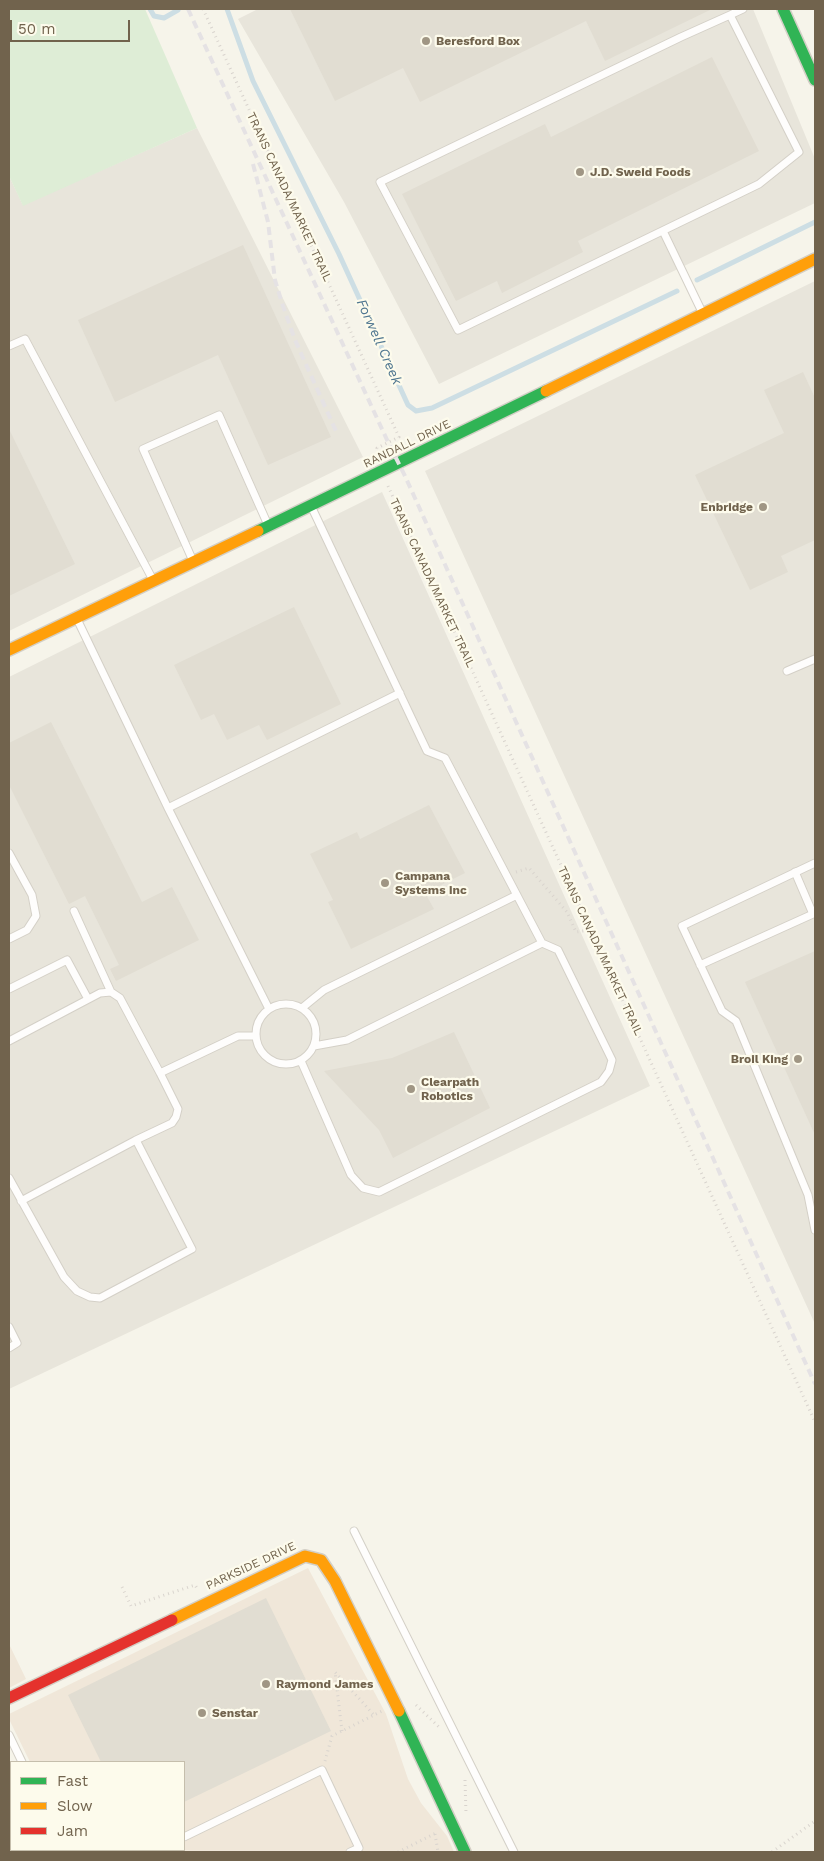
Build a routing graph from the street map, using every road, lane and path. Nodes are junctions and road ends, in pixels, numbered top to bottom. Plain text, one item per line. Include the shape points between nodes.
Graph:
1 (203, 9) edge
2 (743, 9) edge
3 (783, 9) edge
4 (730, 15) junction
5 (815, 80) edge
6 (662, 231) junction
7 (815, 259) edge
8 (703, 314) junction
9 (9, 346) edge
10 (379, 456) dead end
11 (385, 480) dead end
12 (311, 505) junction
13 (268, 525) junction
14 (193, 561) junction
15 (154, 580) junction
16 (77, 617) junction
17 (9, 650) edge
18 (815, 659) edge
19 (787, 671) dead end
20 (400, 693) junction
21 (168, 808) junction
22 (9, 853) edge
23 (815, 863) edge
24 (794, 872) junction
25 (506, 875) junction
26 (517, 895) junction
27 (74, 911) dead end
28 (590, 930) junction
29 (9, 939) edge
30 (542, 943) junction
31 (700, 965) junction
32 (9, 989) edge
33 (111, 992) junction
34 (88, 999) junction
35 (270, 1008) junction
36 (302, 1008) junction
37 (255, 1036) junction
38 (9, 1041) edge
39 (314, 1046) junction
40 (301, 1061) junction
41 (160, 1073) junction
42 (136, 1140) junction
43 (9, 1178) edge
44 (22, 1200) junction
45 (815, 1230) edge
46 (9, 1327) edge
47 (9, 1348) edge
48 (815, 1422) edge
49 (354, 1531) dead end
50 (122, 1587) dead end
51 (199, 1592) dead end
52 (9, 1697) edge
53 (410, 1699) dead end
54 (384, 1710) dead end
55 (374, 1715) junction
56 (342, 1731) junction
57 (443, 1732) dead end
58 (9, 1735) edge
59 (464, 1751) junction
60 (22, 1761) edge
61 (322, 1770) junction
62 (463, 1820) dead end
63 (815, 1821) edge
64 (444, 1830) dead end
65 (435, 1834) junction
66 (185, 1836) edge
67 (350, 1852) edge
68 (399, 1852) edge
69 (438, 1852) edge
70 (465, 1852) edge
71 (514, 1852) edge
72 (772, 1852) edge

1 - 10 path, TRANS CANADA/MARKET TRAIL via 399,437 377,448
2 - 4 lane
3 - 5 street
4 - 6 lane via 799,152 759,184
4 - 6 lane via 380,182 458,330
6 - 8 lane
7 - 8 street, RANDALL DRIVE
8 - 12 street, RANDALL DRIVE
9 - 15 lane via 25,338
11 - 28 path, TRANS CANADA/MARKET TRAIL
12 - 13 street, RANDALL DRIVE
12 - 20 lane
13 - 14 street, RANDALL DRIVE
13 - 14 lane via 219,415 143,449
14 - 15 street, RANDALL DRIVE
15 - 16 street, RANDALL DRIVE
16 - 17 street, RANDALL DRIVE
16 - 21 lane
18 - 19 lane
20 - 21 lane
20 - 25 lane via 427,751 445,758
21 - 35 lane
22 - 29 lane via 32,895 36,916 27,930
23 - 24 lane
24 - 31 lane via 682,926
24 - 31 lane via 813,914
25 - 26 lane
25 - 28 path via 529,868 567,912 576,932
26 - 30 lane
26 - 36 lane via 324,990
27 - 33 lane
28 - 48 path, TRANS CANADA/MARKET TRAIL
30 - 39 lane via 347,1040
30 - 40 lane via 558,950 612,1060 609,1071 601,1082 379,1192 363,1188 351,1175
31 - 45 lane via 722,1011 736,1021 808,1195
32 - 34 lane via 66,960
33 - 34 lane
33 - 41 lane via 120,998
34 - 38 lane
35 - 36 lane via 285,1004
35 - 37 lane via 256,1025
36 - 39 lane via 314,1024
37 - 40 lane via 258,1047 270,1060 279,1064
37 - 41 lane via 238,1036
39 - 40 lane
41 - 42 lane via 178,1110 176,1117 172,1123
42 - 44 lane
42 - 44 lane via 192,1249 108,1294 100,1298 90,1297 77,1291 64,1277
43 - 44 lane
46 - 47 lane via 17,1343
49 - 59 lane
50 - 51 path via 132,1606 195,1584
52 - 70 street, PARKSIDE DRIVE via 305,1556 321,1560 376,1663
53 - 57 path
54 - 55 path
55 - 56 path
55 - 56 path via 335,1672
56 - 61 path via 332,1736
58 - 60 lane
59 - 62 path via 467,1818
59 - 71 lane
61 - 66 lane
61 - 67 lane via 359,1848
63 - 72 path
64 - 65 path
65 - 68 path
65 - 69 path

